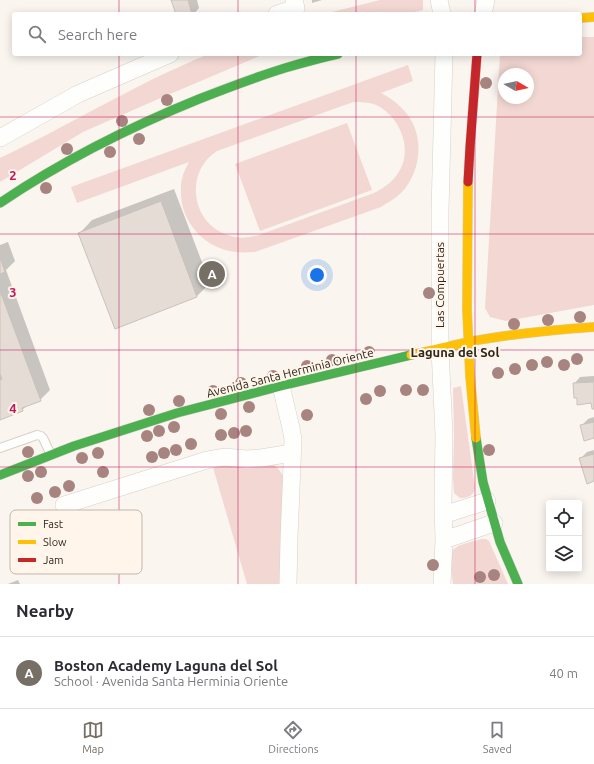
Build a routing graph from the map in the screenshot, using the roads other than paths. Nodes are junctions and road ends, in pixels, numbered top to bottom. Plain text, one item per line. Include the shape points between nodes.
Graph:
1 (294, 0) edge
2 (440, 0) edge
3 (486, 0) edge
4 (283, 12) edge
5 (442, 12) edge
6 (483, 12) edge
7 (594, 17) edge
8 (582, 18) edge
9 (165, 56) edge
10 (330, 56) edge
11 (444, 56) edge
12 (478, 56) edge
13 (0, 138) edge
14 (0, 203) edge
15 (594, 327) edge
16 (469, 342) junction
17 (440, 349) junction
18 (281, 386) junction
19 (0, 448) edge
20 (292, 453) junction
21 (51, 455) junction
22 (0, 475) edge
23 (487, 501) junction
24 (64, 505) dead end
25 (443, 515) junction
26 (494, 523) junction
27 (444, 540) junction
28 (288, 584) edge
29 (442, 584) edge
30 (518, 584) edge

1 - 4 street via 296,8
2 - 5 street
3 - 6 street
7 - 8 street
9 - 13 street via 78,94
10 - 14 street via 290,66 204,97 129,129 49,172
11 - 17 street, Las Compuertas
12 - 16 street via 468,190
15 - 16 street, Avenida Santa Herminia Oriente
16 - 17 street, Avenida Santa Herminia Oriente
16 - 23 street via 476,443
17 - 18 street, Avenida Santa Herminia Oriente
17 - 25 street, Las Compuertas via 444,435
18 - 20 street via 292,435
18 - 21 street, Avenida Santa Herminia Oriente via 177,413
19 - 21 lane via 37,435 43,438
20 - 24 street via 262,458 224,457 207,460
20 - 28 street
21 - 22 street, Avenida Santa Herminia Oriente
23 - 25 street
23 - 26 street
25 - 27 street, Las Compuertas
26 - 27 street
26 - 30 street
27 - 29 street, Las Compuertas

